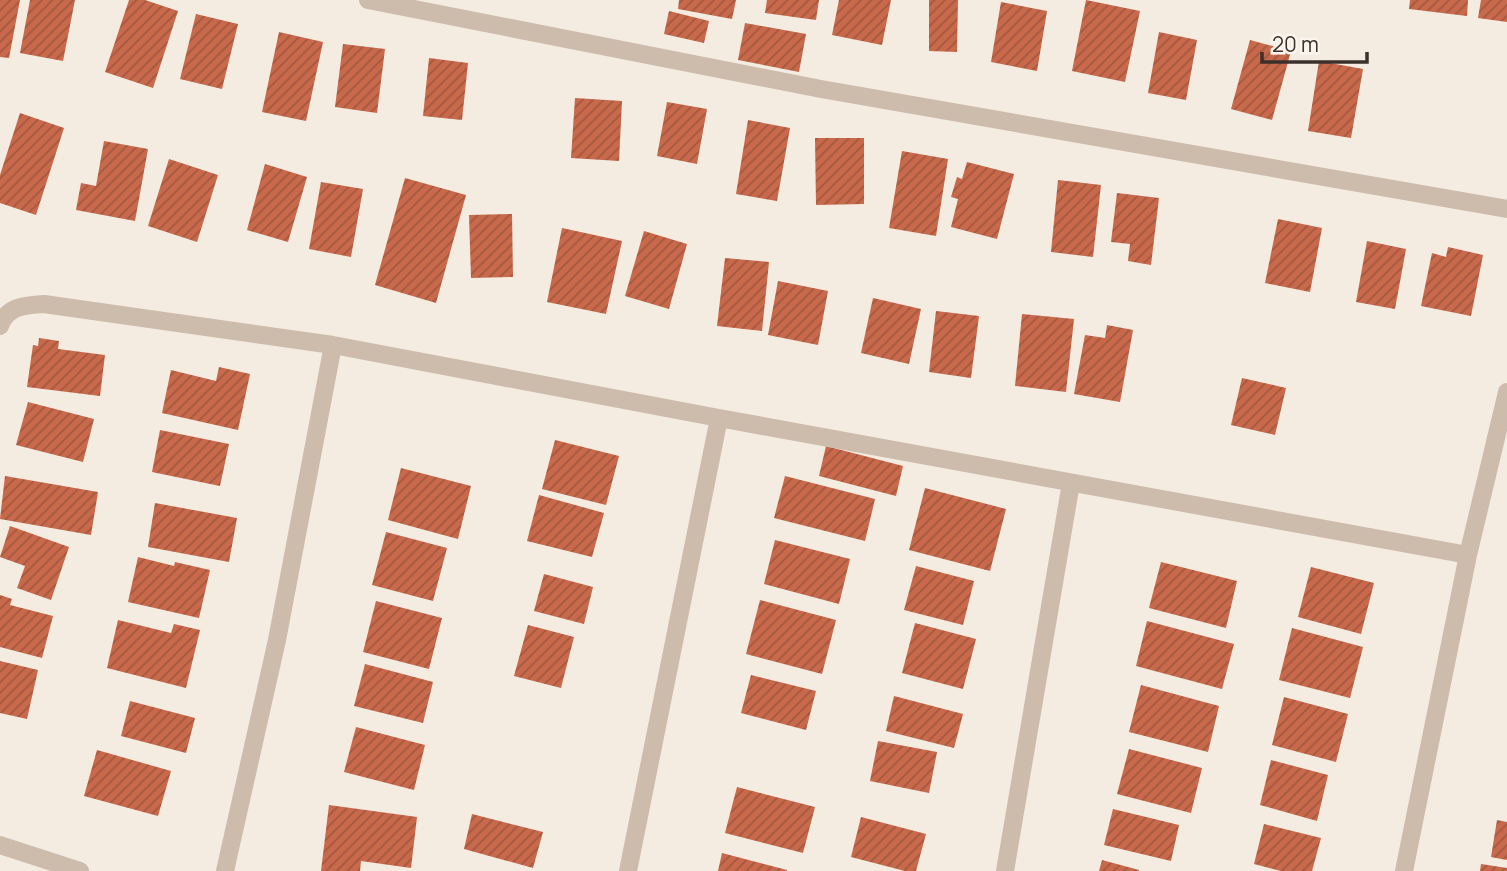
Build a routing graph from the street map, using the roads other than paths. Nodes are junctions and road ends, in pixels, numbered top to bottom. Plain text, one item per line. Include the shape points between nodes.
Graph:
1 (368, 0) edge
2 (1507, 209) edge
3 (0, 326) edge
4 (333, 345) junction
5 (1507, 392) edge
6 (719, 418) junction
7 (1071, 484) junction
8 (1468, 555) junction
9 (0, 845) edge
10 (80, 871) edge
11 (225, 871) edge
12 (628, 871) edge
13 (1005, 871) edge
14 (1404, 871) edge

1 - 2 street via 821,89
3 - 4 street via 19,306 44,304
4 - 6 street
4 - 11 street via 277,640
5 - 8 street
6 - 7 street
6 - 12 street
7 - 8 street
7 - 13 street
8 - 14 street
9 - 10 street

